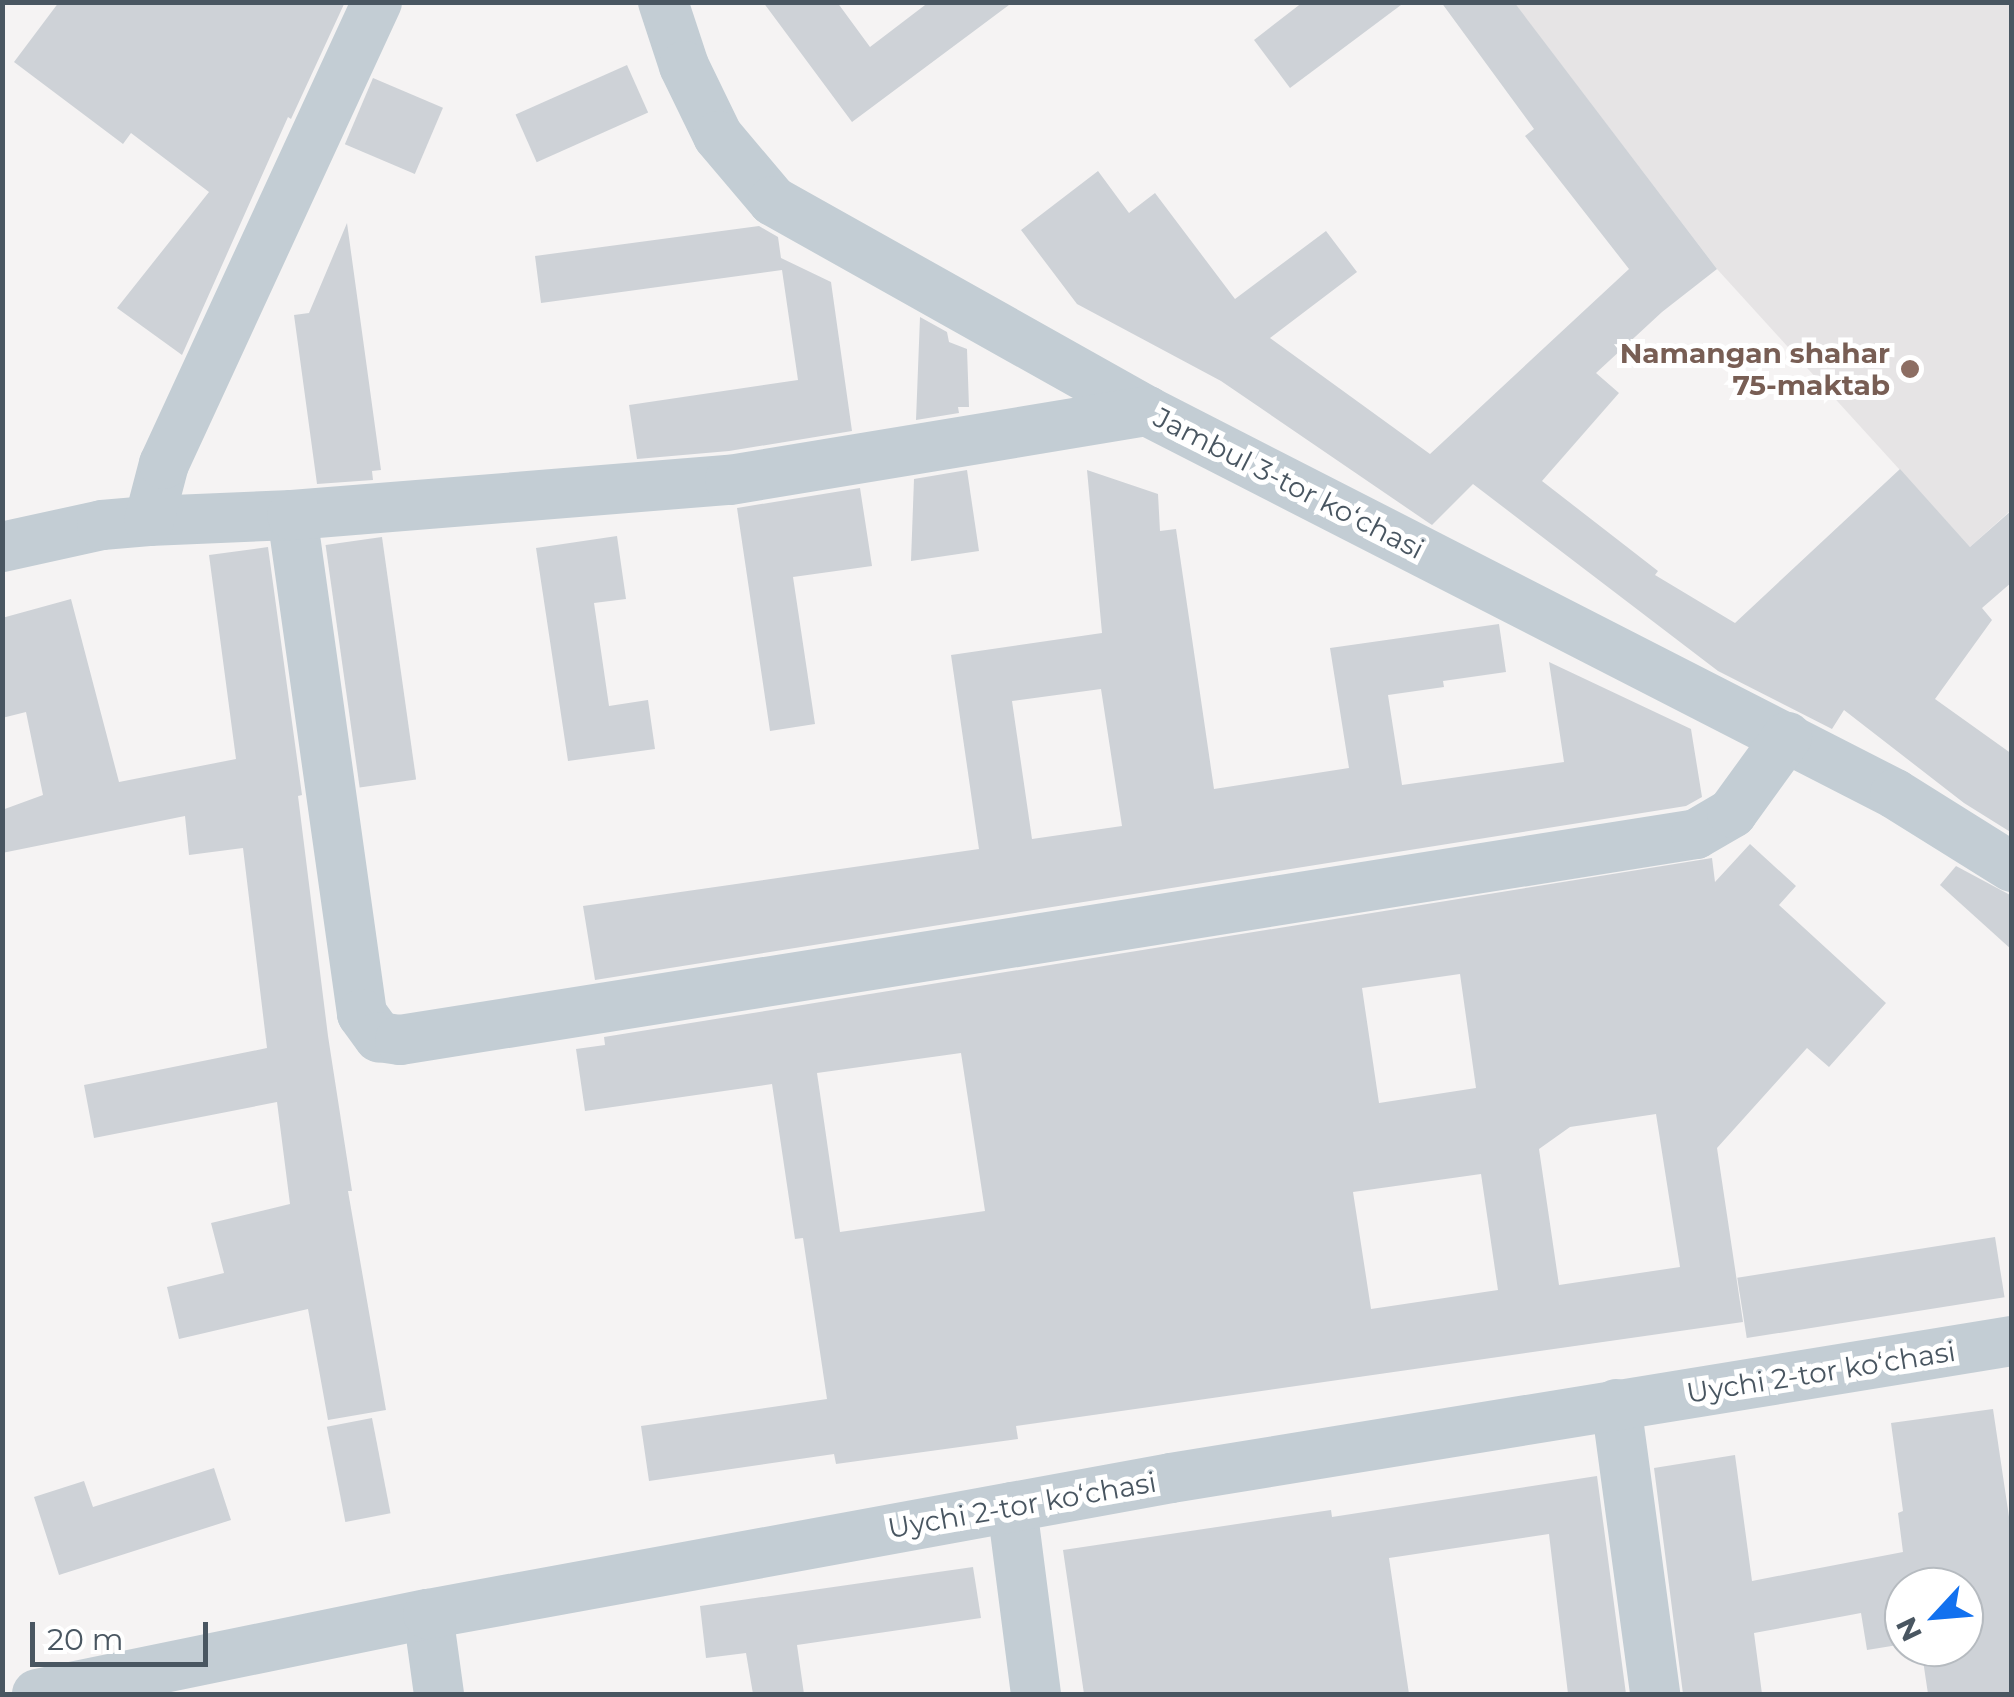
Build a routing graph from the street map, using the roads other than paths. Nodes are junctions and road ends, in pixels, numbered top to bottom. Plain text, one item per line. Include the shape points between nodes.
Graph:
1 (377, 2) edge
2 (663, 2) edge
3 (1147, 411) junction
4 (292, 516) junction
5 (149, 520) junction
6 (2, 547) edge
7 (1787, 737) junction
8 (2012, 867) edge
9 (2012, 1341) edge
10 (1616, 1404) junction
11 (1012, 1507) junction
12 (428, 1614) junction
13 (37, 1694) edge
14 (439, 1694) edge
15 (1036, 1694) edge
16 (1655, 1694) edge

1 - 5 street via 164,464
2 - 3 street, Jambul 3-tor koʻchasi via 718,136 772,201
3 - 4 street via 730,480
3 - 7 street, Jambul 3-tor koʻchasi
4 - 5 street
4 - 7 street via 362,1014 379,1036 420,1036 1696,834 1732,813
5 - 6 street
7 - 8 street, Jambul 3-tor koʻchasi
9 - 10 street, Uychi 2-tor koʻchasi
10 - 11 street, Uychi 2-tor koʻchasi
10 - 16 street
11 - 12 street, Uychi 2-tor koʻchasi
11 - 15 street
12 - 13 street, Uychi 2-tor koʻchasi
12 - 14 street

